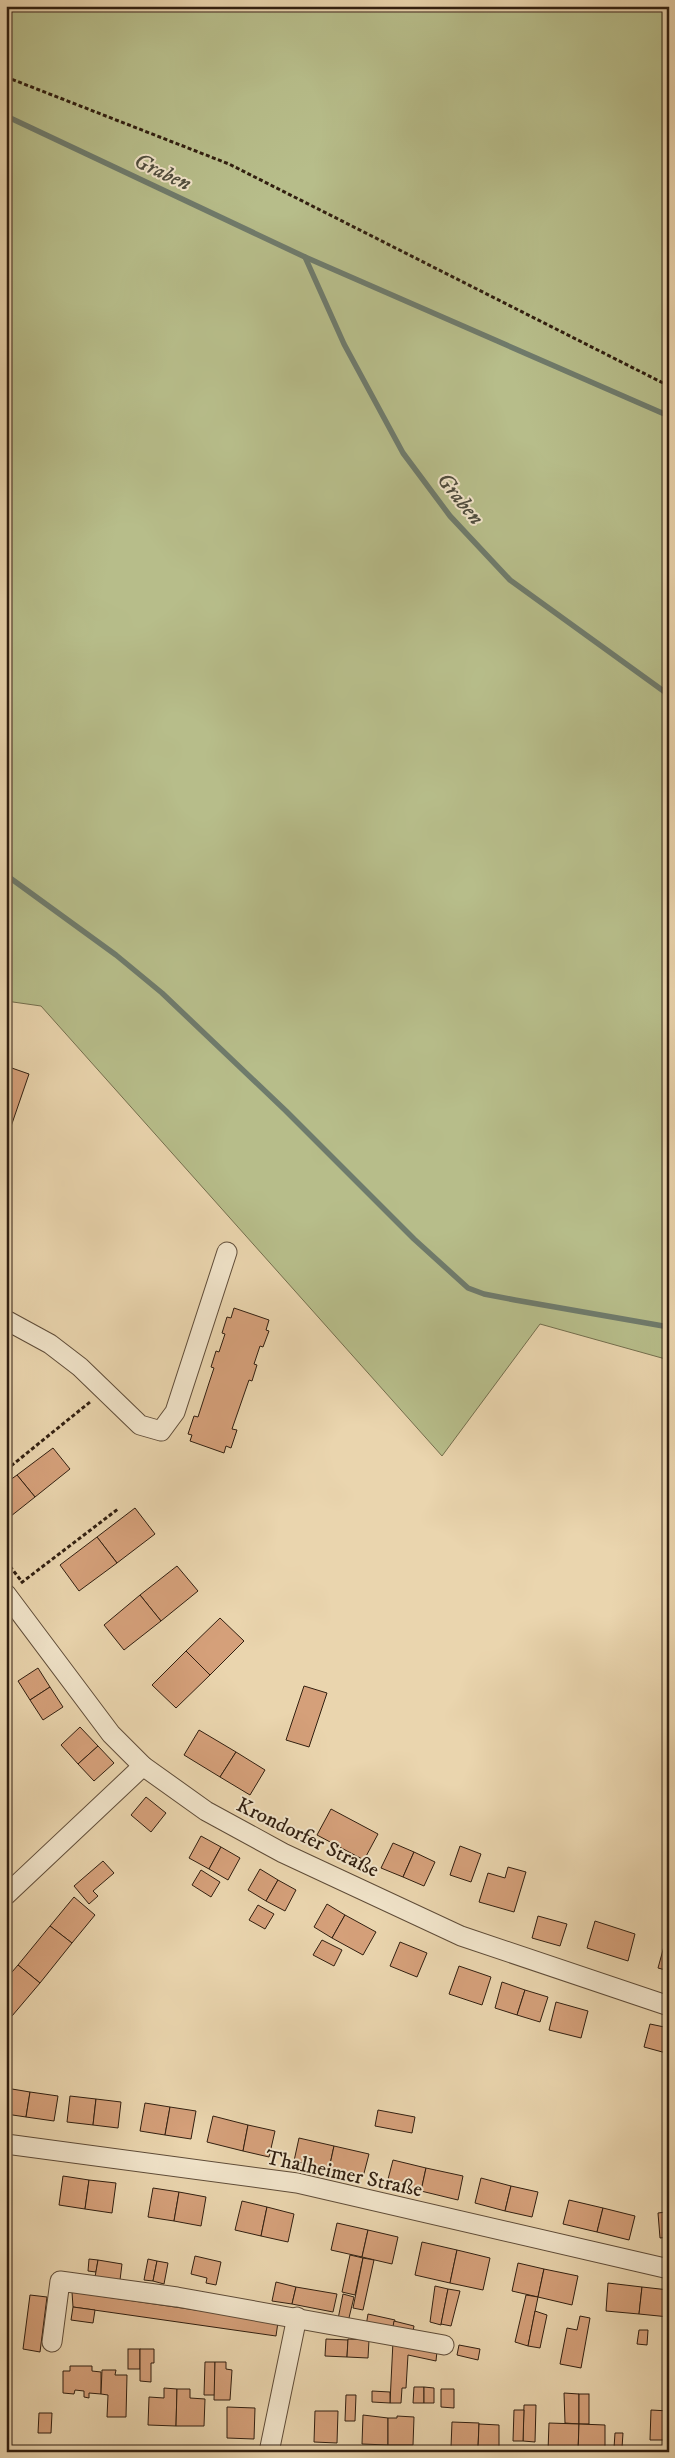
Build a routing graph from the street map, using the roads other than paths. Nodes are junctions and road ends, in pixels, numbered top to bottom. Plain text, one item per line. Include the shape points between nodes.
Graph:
1 (227, 1252) dead end
2 (6, 1320) edge
3 (6, 1594) edge
4 (143, 1766) junction
5 (6, 1895) edge
6 (669, 2006) edge
7 (6, 2144) edge
8 (669, 2269) edge
9 (297, 2317) junction
10 (52, 2342) dead end
11 (444, 2345) dead end
12 (269, 2452) edge

1 - 2 street via 175,1412 161,1431 140,1425 80,1367 50,1344
3 - 4 street, Krondorfer Straße via 97,1718
4 - 5 street
4 - 6 street, Krondorfer Straße via 206,1811 283,1853 461,1936
7 - 8 street, Thalheimer Straße via 298,2183
9 - 10 street via 60,2281
9 - 11 street
9 - 12 street

